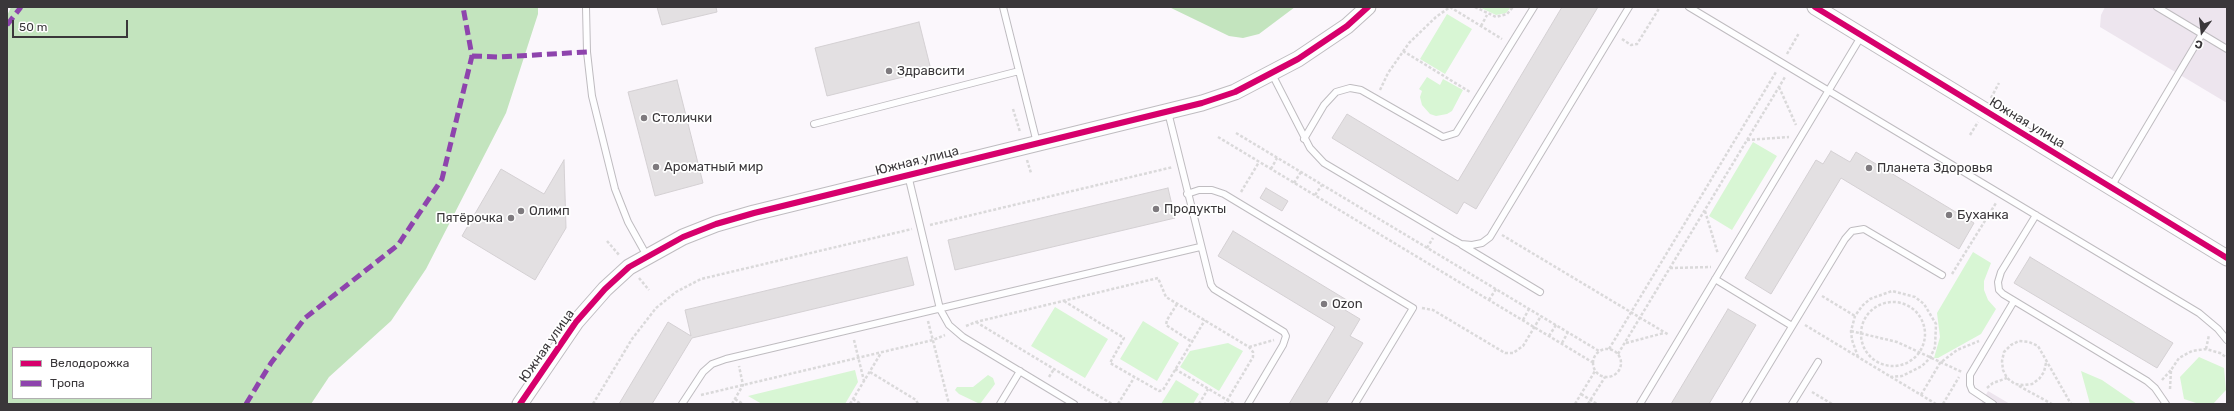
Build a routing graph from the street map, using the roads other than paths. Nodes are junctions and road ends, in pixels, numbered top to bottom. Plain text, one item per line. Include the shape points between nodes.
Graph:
1 (586, 7) edge
2 (1003, 7) edge
3 (1368, 7) edge
4 (1534, 7) edge
5 (1629, 7) edge
6 (1689, 7) edge
7 (1815, 7) edge
8 (2157, 7) edge
9 (2202, 34) junction
10 (1862, 35) junction
11 (2227, 49) edge
12 (1019, 71) junction
13 (1272, 74) junction
14 (1828, 91) junction
15 (1168, 111) junction
16 (814, 124) dead end
17 (1304, 139) junction
18 (1037, 143) junction
19 (908, 175) junction
20 (2111, 187) junction
21 (1187, 194) junction
22 (2036, 215) junction
23 (1452, 239) junction
24 (1200, 247) junction
25 (647, 256) junction
26 (2227, 258) edge
27 (1942, 275) road end
28 (1715, 279) junction
29 (1540, 292) dead end
30 (2014, 301) junction
31 (940, 308) junction
32 (1794, 323) junction
33 (2227, 340) edge
34 (1818, 362) dead end
35 (1020, 371) junction
36 (684, 401) edge
37 (520, 404) edge
38 (1000, 404) edge
39 (1074, 404) edge
40 (1248, 404) edge
41 (1355, 404) edge
42 (1640, 404) edge
43 (1745, 404) edge
44 (1792, 404) edge
45 (1993, 404) edge
46 (2166, 404) edge

1 - 25 lane via 587,52 592,96 615,189 628,222
2 - 12 lane
3 - 13 street, Южная улица via 1341,30 1298,60
4 - 17 lane via 1460,129 1450,136 1443,137 1361,90 1350,88 1336,92 1324,105
5 - 23 lane via 1490,237 1482,243 1472,245 1461,244
6 - 14 lane
7 - 10 street, Южная улица
8 - 9 lane
9 - 11 lane
9 - 20 lane
10 - 14 lane
10 - 20 street, Южная улица
12 - 16 lane
12 - 18 lane
13 - 15 street, Южная улица via 1235,92
13 - 17 lane
14 - 22 lane
14 - 28 lane
15 - 18 street, Южная улица
15 - 21 lane
17 - 23 lane via 1324,163
18 - 19 street, Южная улица
19 - 25 street, Южная улица via 716,224 683,237
19 - 31 lane
20 - 26 street, Южная улица
21 - 24 lane
21 - 41 lane via 1199,190 1212,190 1236,201 1413,308
22 - 30 lane via 2001,272 1998,282 1999,290
22 - 33 lane via 2199,313
23 - 29 lane
24 - 31 lane
24 - 40 lane via 1208,280 1214,289 1280,329 1286,336
25 - 37 street, Южная улица via 629,267 576,322
27 - 32 lane via 1864,229 1852,231
28 - 32 lane
28 - 42 lane
30 - 45 lane via 1970,375 1970,385 1980,396
30 - 46 lane via 2147,381
31 - 35 lane via 949,324 962,337
31 - 36 lane via 712,364 703,372
32 - 43 lane
34 - 44 lane
35 - 38 lane
35 - 39 lane

